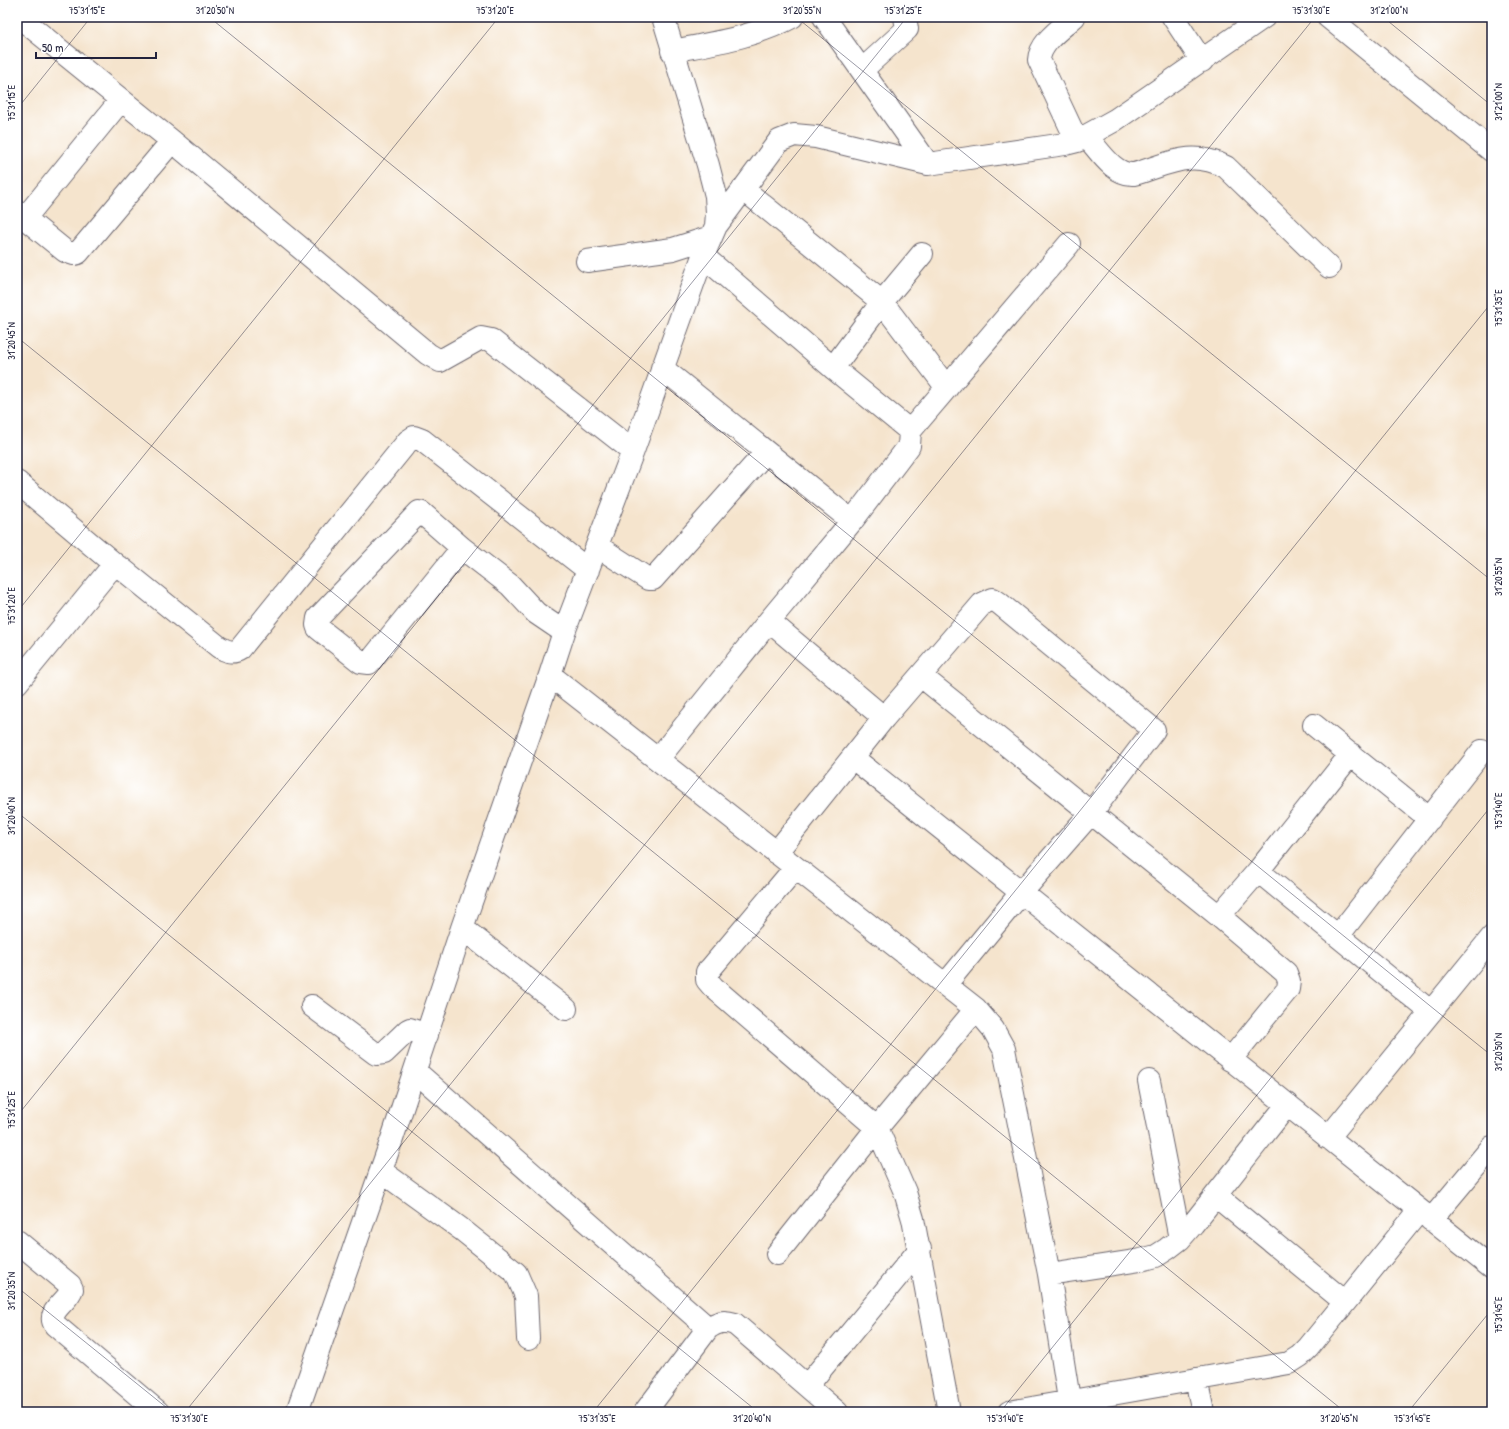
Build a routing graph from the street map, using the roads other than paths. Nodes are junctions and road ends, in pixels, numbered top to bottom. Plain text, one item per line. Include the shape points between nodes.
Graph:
1 (18, 17) edge
2 (663, 17) edge
3 (792, 17) edge
4 (824, 17) edge
5 (904, 17) edge
6 (1074, 17) edge
7 (1173, 17) edge
8 (1264, 17) edge
9 (1328, 17) edge
10 (672, 51) junction
11 (1202, 61) junction
12 (862, 70) junction
13 (121, 100) junction
14 (1081, 139) junction
15 (172, 141) junction
16 (1492, 151) edge
17 (928, 164) junction
18 (743, 189) junction
19 (21, 215) edge
20 (710, 240) junction
21 (1069, 244) dead end
22 (922, 254) dead end
23 (587, 261) dead end
24 (1329, 266) dead end
25 (882, 302) junction
26 (662, 368) junction
27 (833, 368) junction
28 (947, 388) junction
29 (910, 430) junction
30 (633, 451) junction
31 (766, 452) junction
32 (17, 482) edge
33 (852, 521) junction
34 (597, 546) junction
35 (462, 548) junction
36 (118, 567) junction
37 (588, 570) junction
38 (769, 621) junction
39 (564, 632) junction
40 (550, 675) junction
41 (921, 676) junction
42 (17, 683) edge
43 (884, 718) junction
44 (1314, 725) dead end
45 (1482, 751) dead end
46 (1351, 754) junction
47 (853, 758) junction
48 (658, 759) junction
49 (1091, 813) junction
50 (1430, 819) junction
51 (776, 853) junction
52 (795, 868) junction
53 (1258, 871) junction
54 (1021, 893) junction
55 (1219, 916) junction
56 (462, 928) junction
57 (1338, 936) junction
58 (1492, 937) edge
59 (945, 985) junction
60 (312, 1006) dead end
61 (566, 1009) dead end
62 (976, 1009) junction
63 (1431, 1012) junction
64 (427, 1035) junction
65 (1230, 1060) junction
66 (416, 1071) junction
67 (1149, 1081) dead end
68 (1287, 1105) junction
69 (877, 1128) junction
70 (1328, 1138) junction
71 (1492, 1147) edge
72 (381, 1171) junction
73 (1216, 1196) junction
74 (1425, 1216) junction
75 (1180, 1239) junction
76 (17, 1242) edge
77 (920, 1249) junction
78 (777, 1254) dead end
79 (1492, 1268) edge
80 (1049, 1274) junction
81 (1345, 1302) junction
82 (708, 1328) junction
83 (528, 1339) dead end
84 (1196, 1379) junction
85 (807, 1386) junction
86 (1070, 1406) edge
87 (158, 1412) edge
88 (297, 1412) edge
89 (645, 1412) edge
90 (837, 1412) edge
91 (949, 1412) edge
92 (1009, 1412) edge
93 (1203, 1412) edge

1 - 13 street
2 - 10 street
3 - 10 street via 732,40
4 - 12 street
5 - 12 street via 907,29
6 - 14 street via 1041,50 1039,60
7 - 11 street
8 - 11 street
9 - 16 street
10 - 20 street via 713,181 717,213
11 - 14 street via 1115,120
12 - 17 street
13 - 15 street
13 - 19 street
14 - 17 street via 1051,147
14 - 24 street via 1127,175 1188,158 1212,160 1226,167
15 - 19 street via 78,253 65,250
15 - 30 street via 428,354 440,361 481,338 491,340
17 - 18 street via 816,137 794,135 779,141
18 - 20 street
18 - 25 street
20 - 23 street via 673,249
20 - 26 street
20 - 27 street
21 - 28 street
22 - 25 street
25 - 27 street
25 - 28 street
26 - 30 street
26 - 31 street
27 - 29 street
28 - 29 street
29 - 33 street via 909,446
30 - 34 street
31 - 33 street
31 - 34 street via 655,578 648,579
32 - 36 street
33 - 38 street
34 - 37 street
35 - 35 street via 369,663 361,662 318,628 318,618 417,513 422,513
35 - 39 street via 510,584 536,613
36 - 37 street via 219,647 231,653 235,652 408,441 414,437 422,440
36 - 42 street via 107,572
37 - 39 street
38 - 43 street
38 - 48 street
39 - 40 street
40 - 48 street
40 - 56 street
41 - 43 street
41 - 49 street
41 - 49 street via 985,601 993,600 1005,608 1154,730
43 - 47 street
44 - 46 street
45 - 50 street
46 - 50 street
46 - 53 street
47 - 51 street
47 - 54 street
48 - 51 street
49 - 54 street
49 - 55 street
50 - 57 street
51 - 52 street
52 - 59 street
52 - 69 street via 711,968 707,980
53 - 55 street
53 - 57 street
54 - 59 street
54 - 65 street
55 - 65 street via 1286,973 1290,981 1288,989
56 - 61 street
56 - 64 street
57 - 63 street
58 - 63 street
59 - 62 street
60 - 64 street via 376,1054 384,1053 408,1030
62 - 69 street
62 - 80 street via 993,1029 1004,1049
63 - 70 street
64 - 66 street
65 - 68 street
66 - 72 street
66 - 82 street
67 - 75 street
68 - 70 street
68 - 73 street
69 - 77 street via 906,1192
69 - 78 street
70 - 74 street
71 - 74 street
72 - 83 street via 516,1273 526,1296
72 - 88 street
73 - 75 street
73 - 81 street
74 - 79 street
74 - 81 street
75 - 80 street via 1156,1256
76 - 87 street via 72,1289 53,1315 52,1321 55,1325
77 - 85 street
77 - 91 street
80 - 86 street
81 - 84 street via 1308,1348 1289,1363
82 - 85 street via 718,1322 735,1324
82 - 89 street
84 - 86 street
84 - 93 street
85 - 90 street
86 - 92 street

